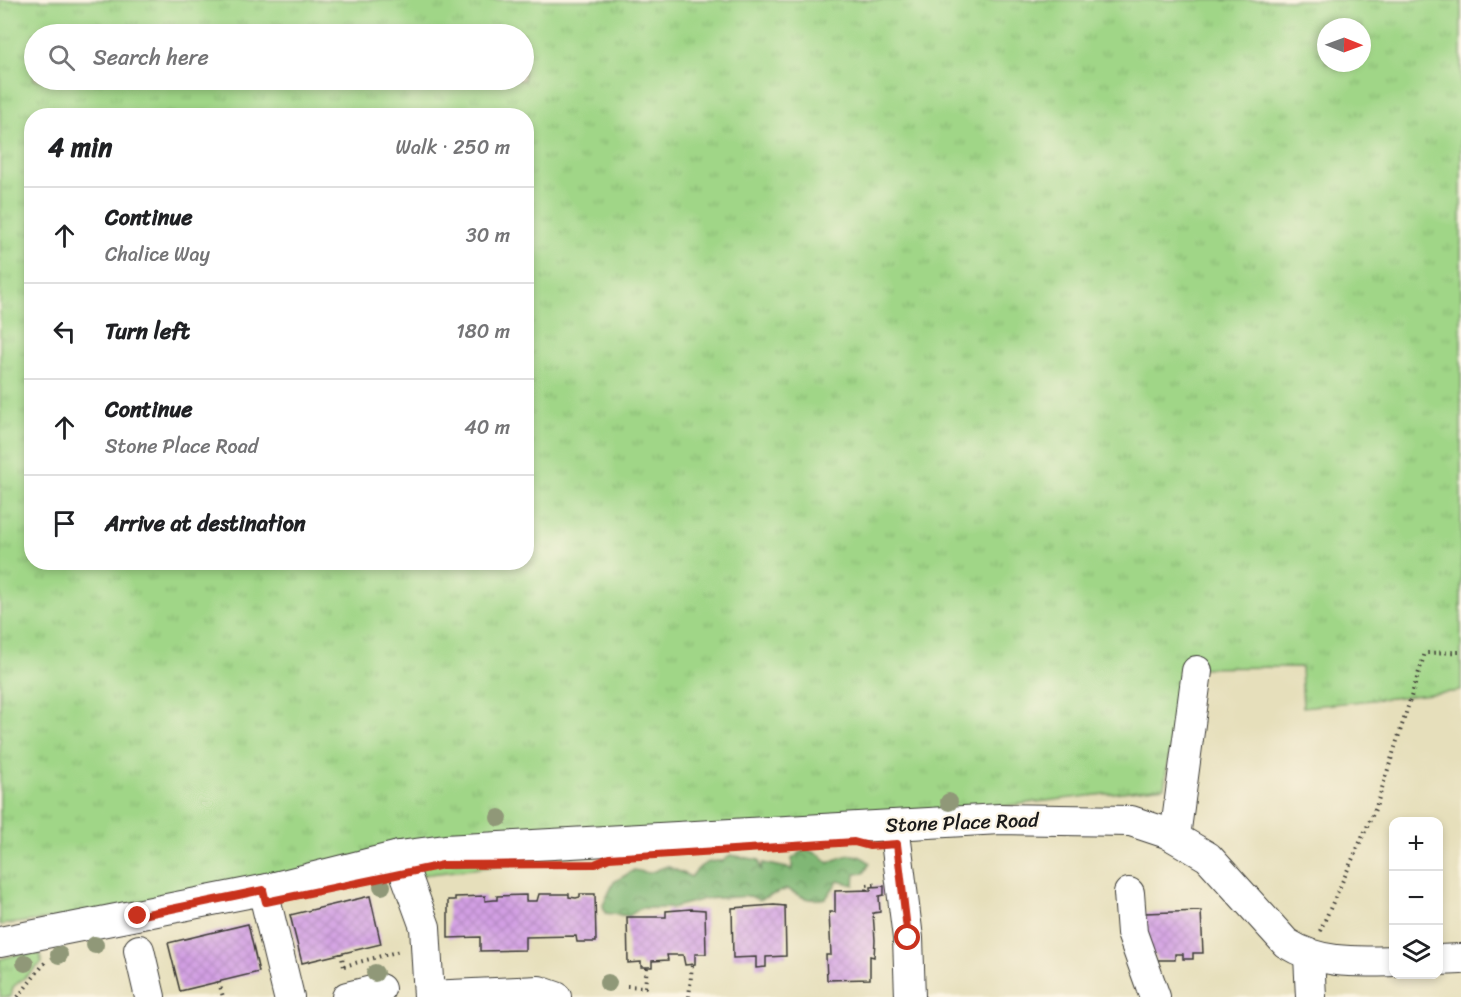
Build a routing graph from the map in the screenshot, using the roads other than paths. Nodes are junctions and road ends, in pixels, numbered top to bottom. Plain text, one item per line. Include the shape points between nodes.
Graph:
1 (1197, 671) dead end
2 (894, 825) junction
3 (1175, 837) junction
4 (399, 856) junction
5 (263, 890) junction
6 (1129, 893) dead end
7 (0, 942) edge
8 (140, 950) dead end
9 (1309, 956) junction
10 (1461, 959) edge
11 (1443, 960) edge
12 (1389, 961) edge
13 (380, 989) dead end
14 (429, 996) edge
15 (150, 997) edge
16 (289, 997) edge
17 (347, 997) edge
18 (556, 997) edge
19 (910, 997) edge
20 (1155, 997) edge
21 (1311, 997) edge

1 - 3 street
2 - 3 street, Stone Place Road via 1015,818 1124,820
2 - 4 street, Stone Place Road via 445,850
2 - 19 street via 908,938
3 - 9 street, Stone Place Road via 1213,862 1286,943
4 - 5 street, Stone Place Road
4 - 14 street via 425,927
5 - 7 street, Stone Place Road
5 - 16 street
6 - 20 street via 1131,933
8 - 15 street
9 - 12 street
9 - 21 street
10 - 11 street
13 - 17 street
14 - 18 street via 539,991

